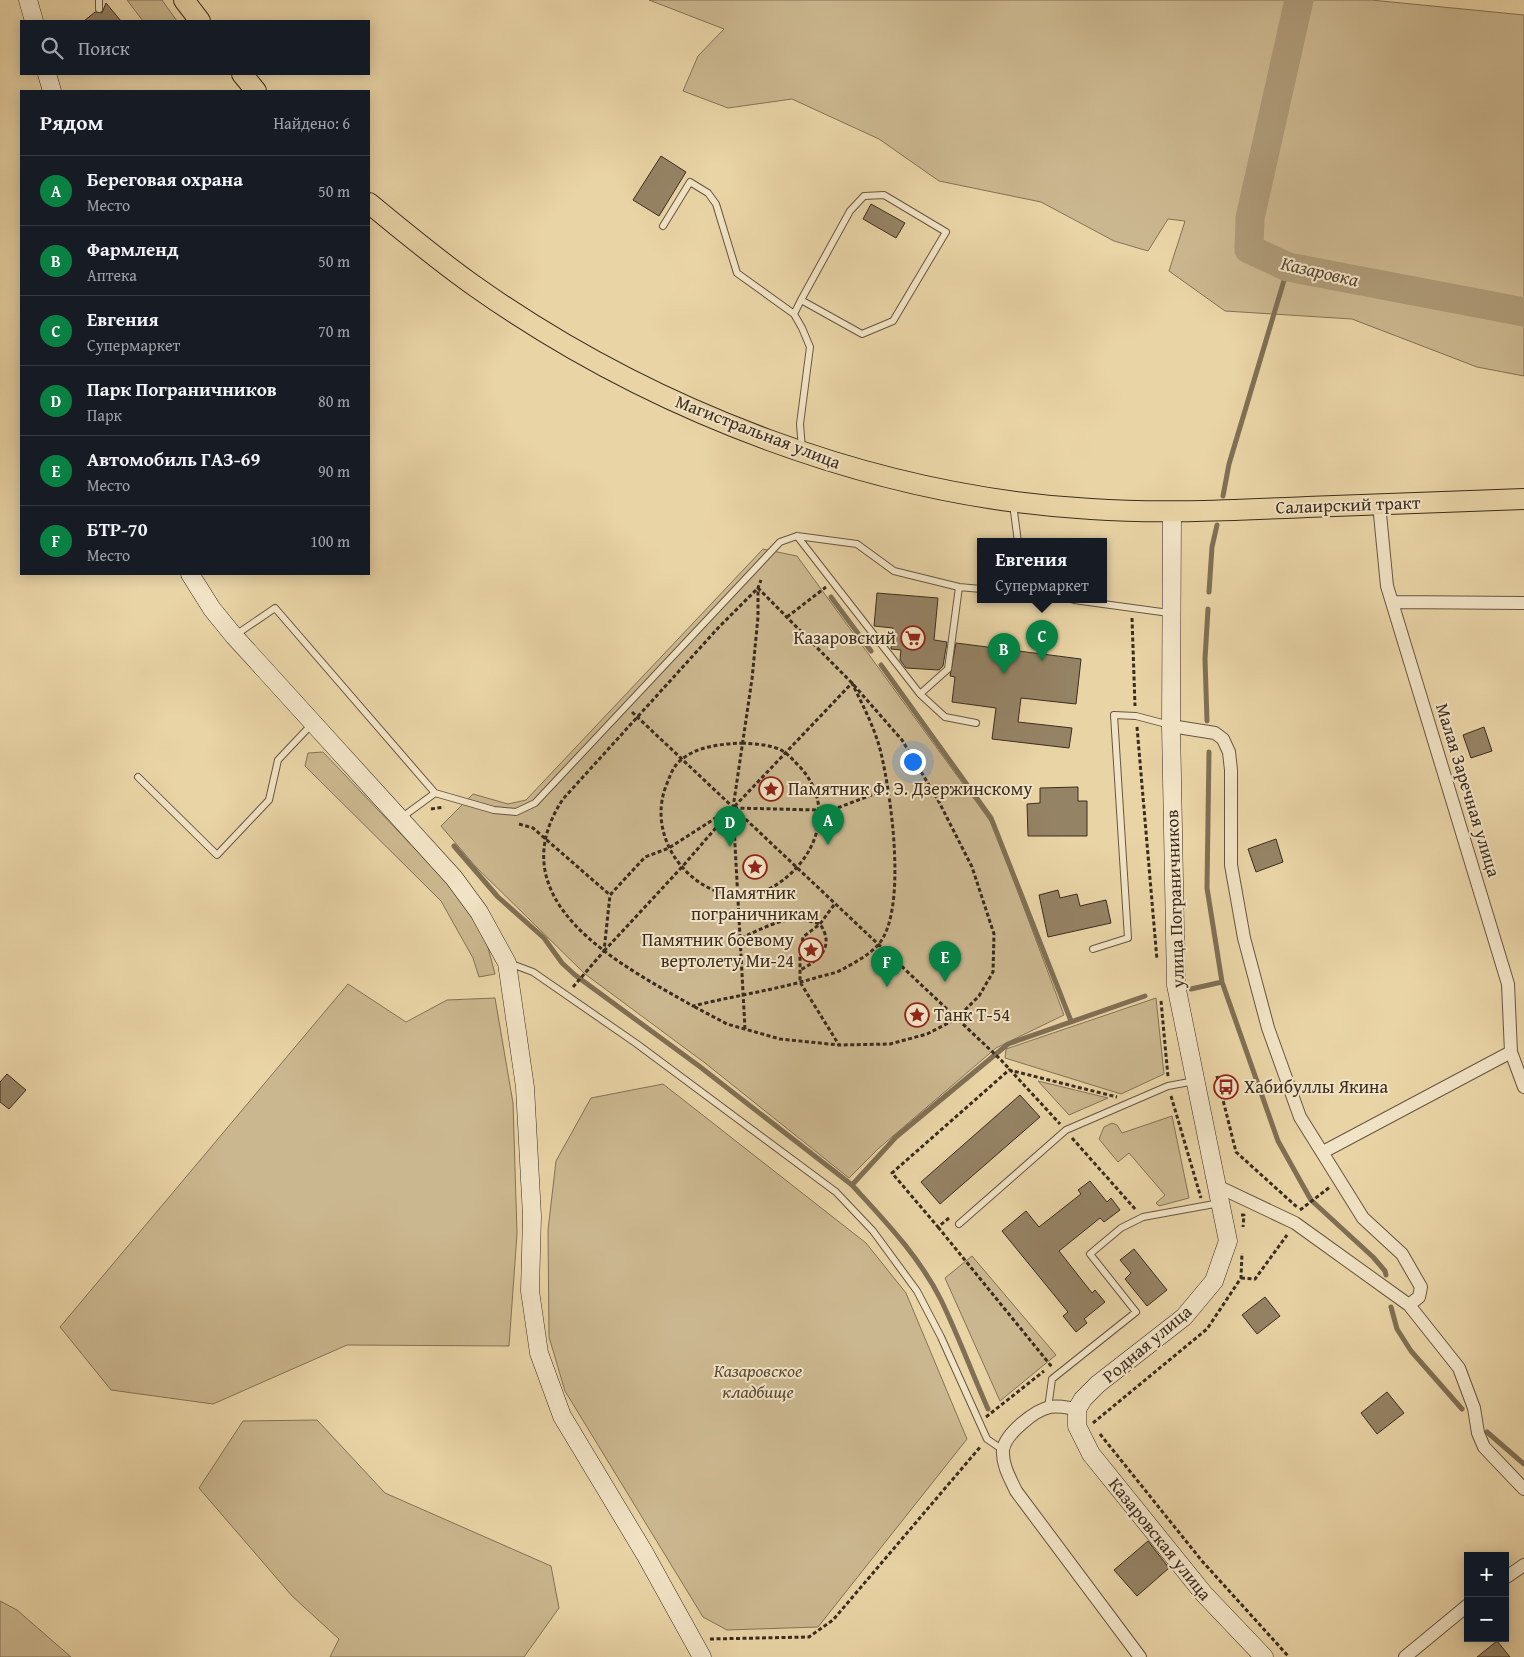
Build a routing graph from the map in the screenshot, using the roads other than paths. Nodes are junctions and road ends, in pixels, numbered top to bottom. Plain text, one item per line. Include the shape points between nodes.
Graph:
1 (28, 0) edge
2 (99, 0) edge
3 (184, 0) edge
4 (99, 9) dead end
5 (34, 20) edge
6 (199, 20) edge
7 (47, 75) edge
8 (243, 75) edge
9 (52, 90) edge
10 (255, 90) edge
11 (370, 204) edge
12 (663, 226) dead end
13 (801, 300) junction
14 (794, 314) junction
15 (802, 452) junction
16 (1524, 499) edge
17 (1012, 503) junction
18 (1379, 504) junction
19 (1172, 512) junction
20 (797, 536) junction
21 (1017, 538) edge
22 (191, 575) edge
23 (959, 587) junction
24 (977, 589) edge
25 (1393, 602) junction
26 (1098, 603) edge
27 (1524, 603) edge
28 (1173, 614) junction
29 (234, 636) junction
30 (920, 694) junction
31 (313, 723) junction
32 (976, 723) dead end
33 (1171, 726) junction
34 (138, 777) dead end
35 (435, 792) junction
36 (400, 819) junction
37 (1092, 949) dead end
38 (507, 962) junction
39 (1511, 1052) junction
40 (1196, 1081) junction
41 (1524, 1087) edge
42 (1323, 1152) junction
43 (1221, 1202) junction
44 (959, 1224) dead end
45 (1409, 1304) junction
46 (1048, 1408) junction
47 (1077, 1409) junction
48 (1003, 1450) junction
49 (1524, 1489) edge
50 (1524, 1565) edge
51 (1509, 1575) edge
52 (1464, 1608) edge
53 (702, 1657) edge
54 (1140, 1657) edge
55 (1264, 1657) edge
56 (1404, 1657) edge

1 - 5 street
2 - 4 lane
3 - 6 main road
7 - 9 street
8 - 10 main road
11 - 15 main road, Магистральная улица via 476,288 542,330 670,398 734,427
12 - 14 lane via 690,182 708,193 716,204 737,273
13 - 13 lane via 850,211 864,196 884,195 946,232 893,321 862,334
13 - 14 lane
14 - 15 lane via 810,347 800,424
15 - 17 main road, Магистральная улица via 934,490
16 - 18 main road, Салаирский тракт
17 - 19 main road, Магистральная улица
17 - 21 lane
18 - 19 main road, Салаирский тракт
18 - 25 street, Малая Заречная улица via 1387,586
19 - 28 street, улица Пограничников
20 - 23 lane via 857,544 894,571
20 - 30 lane
20 - 35 lane via 780,542 766,556 536,803 516,812 494,810
22 - 29 street
23 - 24 lane
23 - 30 lane via 948,669
25 - 27 street
25 - 39 street, Малая Заречная улица via 1508,984
26 - 28 lane
28 - 33 street, улица Пограничников
29 - 31 street
29 - 35 lane via 275,608
30 - 32 lane via 945,717
31 - 34 lane via 278,760 269,800 217,855
31 - 36 street
33 - 37 lane via 1136,716 1114,715 1128,938
33 - 40 street, улица Пограничников via 1176,985
33 - 42 street via 1215,733 1223,739 1229,752 1231,865 1244,938 1282,1073 1300,1117
35 - 36 lane
36 - 38 street via 454,878 479,912
38 - 48 lane via 533,972 637,1044 836,1192 873,1231 917,1291 987,1438
38 - 53 street via 524,1087 532,1216 530,1291 539,1353 562,1416
39 - 41 street, Малая Заречная улица
39 - 42 street
40 - 43 street, улица Пограничников
40 - 44 lane via 1168,1086 1066,1130
42 - 45 street via 1363,1218 1402,1254 1416,1276 1421,1287 1419,1297
43 - 45 street via 1295,1223
43 - 46 lane via 1143,1217 1121,1228 1090,1254 1136,1312 1052,1379
43 - 47 street, Родная улица via 1228,1241 1214,1281 1184,1317 1098,1384
45 - 49 street via 1459,1368 1484,1447
46 - 47 street
46 - 48 street via 1033,1414 1014,1431
47 - 55 street, Казаровская улица via 1077,1426 1091,1454 1204,1594
48 - 54 street via 1005,1466 1016,1491
50 - 51 street
52 - 56 street

